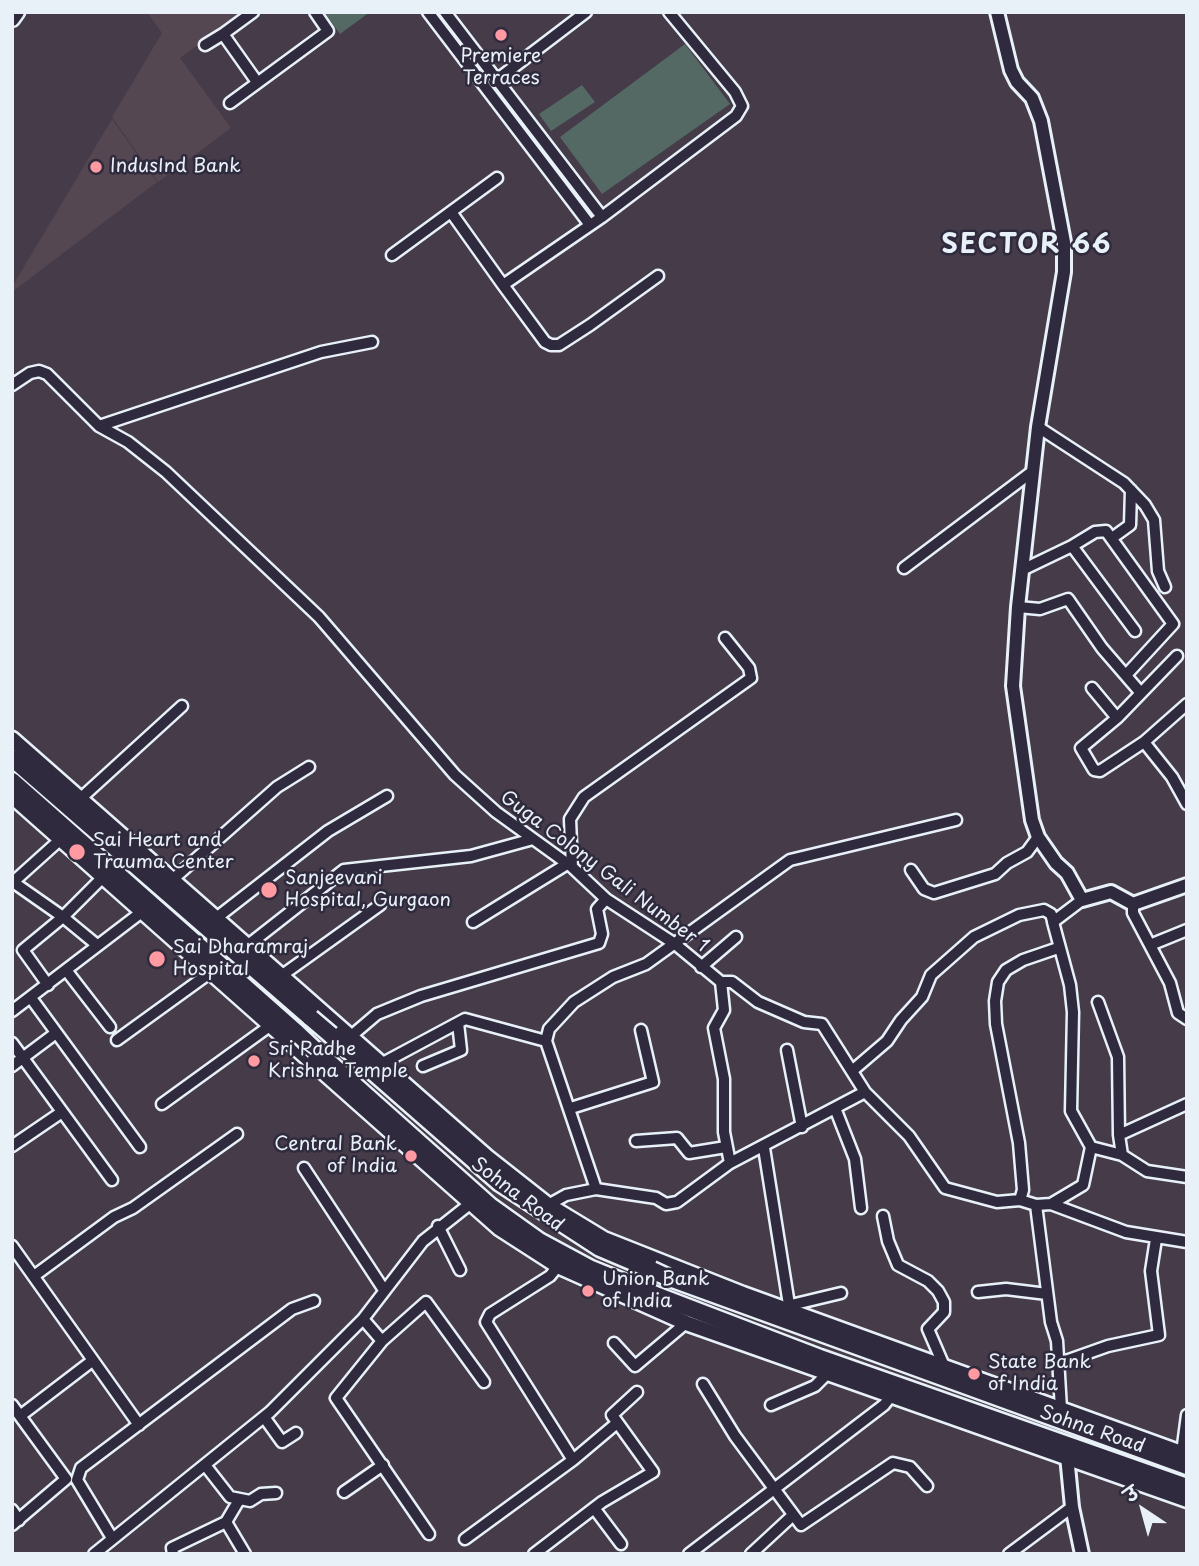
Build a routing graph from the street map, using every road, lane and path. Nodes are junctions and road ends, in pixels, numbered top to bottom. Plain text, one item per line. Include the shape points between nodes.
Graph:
1 (17, 12) edge
2 (253, 12) edge
3 (315, 12) edge
4 (428, 12) edge
5 (445, 12) edge
6 (586, 12) edge
7 (669, 12) edge
8 (997, 12) edge
9 (12, 19) edge
10 (223, 34) junction
11 (205, 46) dead end
12 (497, 79) junction
13 (257, 82) junction
14 (486, 87) junction
15 (230, 103) dead end
16 (496, 178) dead end
17 (451, 212) junction
18 (602, 217) junction
19 (590, 225) junction
20 (392, 255) dead end
21 (657, 276) dead end
22 (503, 285) junction
23 (372, 342) dead end
24 (12, 386) edge
25 (99, 426) junction
26 (1038, 427) junction
27 (1033, 471) junction
28 (1131, 489) junction
29 (1112, 538) junction
30 (1072, 545) junction
31 (904, 568) dead end
32 (1022, 570) junction
33 (1165, 587) dead end
34 (1018, 607) junction
35 (1135, 631) dead end
36 (725, 638) dead end
37 (1177, 656) dead end
38 (1126, 674) junction
39 (1092, 688) dead end
40 (1140, 692) junction
41 (1187, 704) edge
42 (182, 706) dead end
43 (1117, 718) junction
44 (1144, 742) junction
45 (14, 750) edge
46 (309, 767) dead end
47 (12, 781) edge
48 (12, 796) edge
49 (387, 796) dead end
50 (80, 799) junction
51 (1186, 800) edge
52 (956, 820) dead end
53 (1038, 837) junction
54 (62, 838) junction
55 (533, 839) junction
56 (570, 865) junction
57 (911, 870) dead end
58 (104, 875) junction
59 (172, 880) junction
60 (13, 883) edge
61 (1187, 885) edge
62 (606, 899) junction
63 (1082, 900) junction
64 (1133, 904) junction
65 (380, 905) dead end
66 (143, 911) junction
67 (63, 916) junction
68 (215, 919) junction
69 (1053, 921) junction
70 (473, 922) dead end
71 (1187, 930) edge
72 (736, 937) dead end
73 (675, 944) junction
74 (97, 945) junction
75 (1150, 945) junction
76 (247, 946) junction
77 (1058, 948) junction
78 (701, 967) junction
79 (66, 970) junction
80 (211, 972) junction
81 (281, 976) junction
82 (721, 982) junction
83 (48, 985) junction
84 (31, 998) junction
85 (1098, 1002) dead end
86 (12, 1011) edge
87 (320, 1018) junction
88 (1187, 1019) edge
89 (458, 1023) junction
90 (271, 1026) junction
91 (110, 1027) dead end
92 (641, 1030) dead end
93 (56, 1033) junction
94 (350, 1037) junction
95 (117, 1040) dead end
96 (546, 1041) junction
97 (12, 1043) edge
98 (307, 1050) junction
99 (787, 1050) dead end
100 (23, 1058) junction
101 (381, 1064) junction
102 (12, 1066) edge
103 (423, 1066) dead end
104 (852, 1071) junction
105 (865, 1092) junction
106 (162, 1104) dead end
107 (1187, 1104) edge
108 (571, 1108) junction
109 (835, 1108) junction
110 (62, 1112) junction
111 (802, 1127) junction
112 (237, 1134) dead end
113 (1119, 1135) junction
114 (636, 1141) dead end
115 (12, 1146) edge
116 (140, 1147) dead end
117 (726, 1147) junction
118 (1091, 1147) junction
119 (764, 1148) junction
120 (1122, 1155) junction
121 (730, 1163) junction
122 (304, 1168) dead end
123 (1187, 1177) edge
124 (112, 1180) dead end
125 (596, 1189) junction
126 (1020, 1200) junction
127 (471, 1203) junction
128 (1051, 1204) junction
129 (548, 1205) junction
130 (1036, 1205) junction
131 (861, 1208) dead end
132 (883, 1216) dead end
133 (438, 1226) junction
134 (1156, 1238) junction
135 (1187, 1242) edge
136 (12, 1246) edge
137 (558, 1266) junction
138 (460, 1270) dead end
139 (661, 1270) junction
140 (34, 1276) junction
141 (384, 1290) junction
142 (978, 1292) dead end
143 (842, 1293) dead end
144 (1047, 1294) junction
145 (648, 1297) junction
146 (314, 1301) dead end
147 (791, 1308) junction
148 (363, 1319) junction
149 (687, 1323) junction
150 (382, 1341) junction
151 (614, 1343) dead end
152 (92, 1361) junction
153 (1060, 1363) junction
154 (944, 1366) junction
155 (827, 1374) junction
156 (484, 1382) dead end
157 (703, 1384) dead end
158 (637, 1392) dead end
159 (892, 1395) junction
160 (12, 1405) edge
161 (771, 1405) dead end
162 (1061, 1409) junction
163 (1187, 1415) edge
164 (20, 1416) junction
165 (264, 1417) junction
166 (617, 1423) junction
167 (139, 1425) junction
168 (296, 1433) dead end
169 (1067, 1456) junction
170 (1185, 1458) edge
171 (573, 1461) junction
172 (205, 1465) junction
173 (383, 1465) junction
174 (927, 1486) dead end
175 (1187, 1487) edge
176 (773, 1491) junction
177 (344, 1492) dead end
178 (276, 1493) dead end
179 (239, 1500) junction
180 (1187, 1500) edge
181 (1072, 1507) junction
182 (594, 1508) junction
183 (12, 1510) edge
184 (792, 1516) junction
185 (16, 1522) edge
186 (226, 1522) junction
187 (429, 1534) dead end
188 (112, 1538) junction
189 (465, 1539) dead end
190 (621, 1544) dead end
191 (94, 1554) edge
192 (173, 1554) edge
193 (245, 1554) edge
194 (534, 1554) edge
195 (689, 1554) edge
196 (751, 1554) edge
197 (1009, 1554) edge
198 (1082, 1554) edge

1 - 9 main road
2 - 10 street
3 - 13 street via 328,31
4 - 14 street
5 - 12 street
6 - 12 street
7 - 18 street via 742,106 736,116
8 - 26 street via 1011,70 1032,98 1041,121 1064,243 1064,272
10 - 11 street
10 - 13 street
12 - 14 street
12 - 18 street
13 - 15 street
14 - 19 street
16 - 17 street
17 - 20 street
17 - 22 street
18 - 19 street
19 - 22 street
21 - 22 street via 559,345 545,342
23 - 25 street via 321,352
24 - 25 street, Guga Colony Gali Number 1 via 39,370
25 - 55 street, Guga Colony Gali Number 1 via 166,472 318,617 455,775
26 - 27 street
26 - 28 street
27 - 31 street
27 - 32 street
28 - 29 street via 1130,525
28 - 33 street via 1152,515 1158,571
29 - 30 street via 1100,530
29 - 38 street via 1173,624
30 - 32 street
30 - 35 street
32 - 34 street
34 - 38 street via 1040,608 1068,599
34 - 53 street via 1013,686 1026,794
36 - 56 street via 749,668 751,678 584,797 570,818
37 - 40 street
38 - 40 street
39 - 43 street
40 - 43 street
41 - 44 street
42 - 50 street
43 - 44 street via 1081,746 1094,771
44 - 51 street
45 - 50 main road
45 - 87 highway, Sohna Road
46 - 59 street via 277,787
47 - 98 highway, Sohna Road, bridge via 297,1033
48 - 54 main road
49 - 68 street via 328,831
50 - 59 main road
52 - 73 street via 790,860
53 - 57 street via 1027,852 995,874 934,893 924,889
53 - 63 street via 1068,873
54 - 58 main road
54 - 60 street
55 - 56 street, Guga Colony Gali Number 1
55 - 76 street via 471,856 344,870
56 - 62 street, Guga Colony Gali Number 1
56 - 70 street
58 - 66 main road
58 - 67 street
59 - 68 main road
60 - 67 street
61 - 64 street
62 - 73 street, Guga Colony Gali Number 1
62 - 94 street via 597,909 602,934 599,943 421,996 377,1014
63 - 64 street via 1111,892
63 - 69 street
64 - 75 street
65 - 81 street
66 - 74 street
66 - 80 main road
67 - 74 street
67 - 83 street via 23,950
68 - 76 main road
69 - 77 street
69 - 104 street via 1044,910 1019,915 974,937 932,975 922,997 887,1041
71 - 75 street
72 - 78 street
73 - 78 street, Guga Colony Gali Number 1
73 - 96 street via 574,1002 549,1030
74 - 79 street
75 - 88 street via 1170,983 1178,1013
76 - 81 main road
77 - 118 street via 1073,1012 1071,1111
77 - 126 street via 1006,970 998,982 995,1001 1019,1143
78 - 82 street, Guga Colony Gali Number 1
79 - 83 street
79 - 91 street
80 - 90 main road
80 - 95 street
81 - 87 main road
82 - 104 street, Guga Colony Gali Number 1 via 732,982 758,1002 804,1021 818,1021
82 - 117 street via 724,1010 714,1028 724,1079
83 - 84 street
84 - 86 street
84 - 93 street
85 - 113 street via 1118,1057
87 - 94 main road
87 - 98 main road
87 - 139 highway, Sohna Road, bridge via 331,1035 500,1183 600,1248
89 - 96 street via 465,1019
89 - 101 street
89 - 103 street via 461,1050
90 - 98 main road
90 - 106 street
92 - 108 street via 653,1082
93 - 100 street
93 - 116 street
94 - 101 main road
96 - 108 street
97 - 100 street
98 - 127 main road
98 - 145 highway, Sohna Road via 490,1206 539,1241
99 - 111 street
100 - 102 street
100 - 110 street
101 - 129 main road
104 - 105 street, Guga Colony Gali Number 1
105 - 109 street
105 - 126 street, Guga Colony Gali Number 1 via 909,1136 945,1188 996,1202
107 - 113 street
108 - 125 street
109 - 111 street
109 - 131 street via 855,1159
110 - 115 street
110 - 124 street
111 - 119 street
112 - 140 street
113 - 120 street
114 - 117 street via 677,1138 689,1153
117 - 121 street
118 - 120 street
118 - 128 street via 1083,1185
119 - 121 street
119 - 147 street
120 - 123 street via 1147,1171
121 - 125 street via 677,1202 666,1204 656,1198
122 - 141 street
125 - 129 street via 566,1195
126 - 130 street, Guga Colony Gali Number 1
127 - 133 street
127 - 137 main road via 499,1228
128 - 130 street
128 - 134 street via 1126,1232
129 - 139 main road
130 - 144 street
132 - 154 street via 898,1265 928,1281 944,1302 944,1312 928,1329
133 - 138 street
133 - 141 street
134 - 135 street
134 - 153 street via 1150,1271 1159,1335
136 - 140 street
137 - 145 main road
137 - 171 street via 550,1276 490,1314 486,1322
139 - 145 main road
139 - 147 main road
139 - 170 highway, Sohna Road
140 - 152 street
141 - 148 street
142 - 144 street via 1006,1289
143 - 147 street
144 - 153 street
145 - 149 main road
145 - 175 highway, Sohna Road
146 - 167 street via 292,1309
147 - 154 main road
148 - 150 street
148 - 165 street
149 - 151 street via 635,1366
149 - 155 main road
150 - 156 street via 425,1302
150 - 173 street via 336,1399
152 - 164 street
152 - 167 street
153 - 162 street
154 - 162 main road
155 - 159 main road
155 - 161 street via 815,1386
157 - 176 street
158 - 166 street via 612,1415
159 - 169 main road
159 - 176 street
160 - 164 street
162 - 170 main road
163 - 170 street
164 - 185 street via 66,1479
165 - 168 street via 282,1442
165 - 172 street
166 - 171 street
166 - 182 street via 653,1472
167 - 188 street via 79,1471 77,1480
169 - 180 main road
169 - 181 street
171 - 189 street
172 - 179 street via 230,1497
172 - 188 street
173 - 177 street
173 - 187 street
174 - 184 street via 910,1466 893,1463 806,1524
176 - 184 street
176 - 195 street
178 - 179 street
179 - 186 street
181 - 197 street
181 - 198 street
182 - 190 street
182 - 194 street
183 - 185 street
184 - 196 street
186 - 192 street via 172,1548
186 - 193 street
188 - 191 street

